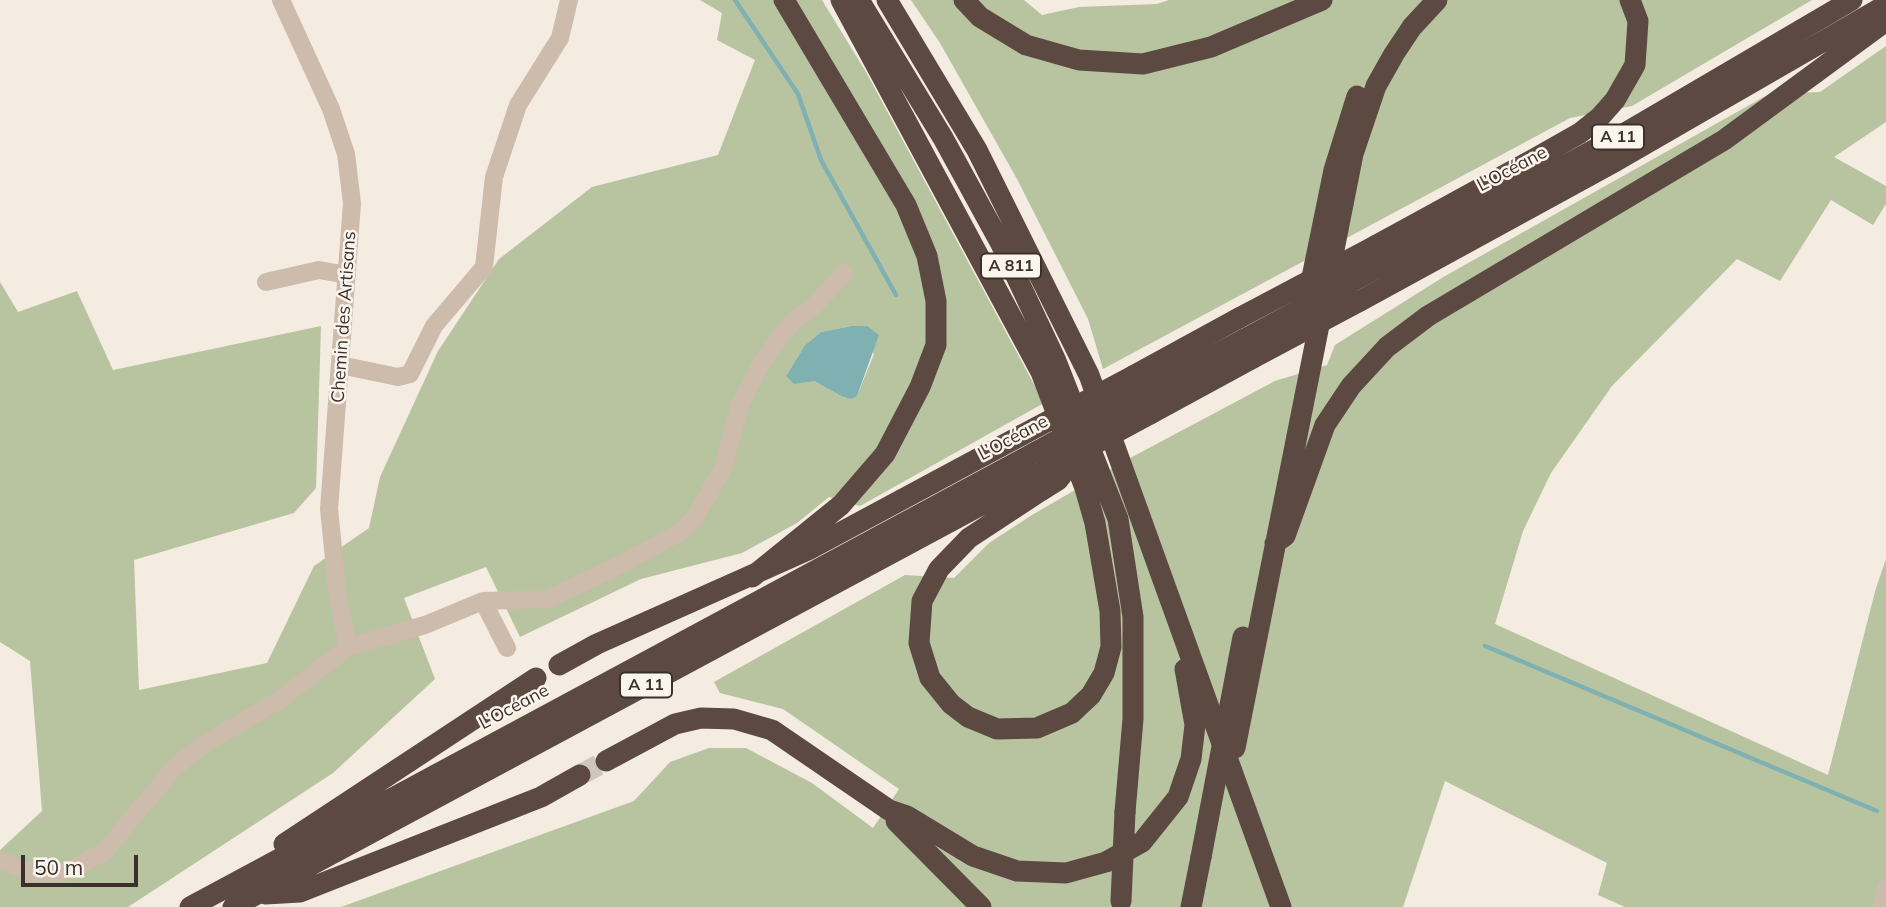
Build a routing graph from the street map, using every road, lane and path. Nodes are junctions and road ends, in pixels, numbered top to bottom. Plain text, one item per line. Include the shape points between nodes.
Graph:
1 (281, 0) edge
2 (569, 0) edge
3 (784, 0) edge
4 (841, 0) edge
5 (859, 0) edge
6 (887, 0) edge
7 (964, 0) edge
8 (1322, 0) edge
9 (1418, 0) edge
10 (1437, 0) edge
11 (1630, 0) edge
12 (1853, 0) edge
13 (1886, 5) edge
14 (1886, 21) edge
15 (844, 273) dead end
16 (347, 275) junction
17 (266, 282) dead end
18 (1249, 349) junction
19 (340, 365) junction
20 (1144, 405) junction
21 (1039, 482) junction
22 (1275, 542) junction
23 (752, 577) junction
24 (483, 601) junction
25 (1180, 626) junction
26 (1249, 642) junction
27 (348, 647) junction
28 (507, 648) dead end
29 (559, 665) dead end
30 (536, 678) dead end
31 (606, 761) tunnel mouth
32 (580, 775) tunnel mouth
33 (889, 810) junction
34 (1208, 858) junction
35 (0, 860) edge
36 (261, 869) junction
37 (1886, 888) edge
38 (256, 895) junction
39 (1120, 904) edge
40 (190, 907) edge
41 (233, 907) edge
42 (981, 907) edge
43 (1191, 907) edge
44 (1205, 907) edge
45 (1281, 907) edge
46 (1882, 907) edge

1 - 16 street, Chemin des Artisans via 331,109 346,154 352,203
2 - 19 street via 560,38 518,106 494,177 484,267 434,326 410,374 398,377
3 - 23 highway via 906,205 927,256 936,301 936,345 885,454 841,505
4 - 21 highway via 1035,360 1095,523 1110,611 1111,647 1104,673 1091,695 1072,713 1037,728 997,729 968,717 930,678 919,643 922,601 939,569 968,538
5 - 39 highway, A 811, bridge via 1001,244 1056,360 1118,519 1133,617 1133,719
6 - 25 highway, A 811 via 977,150 1084,363
7 - 8 highway via 980,17 1026,45 1079,60 1143,64 1211,47
9 - 26 highway via 1373,63 1347,124 1318,248
10 - 22 highway via 1394,54 1373,95 1353,154
11 - 23 highway, bridge via 1638,21 1635,65 1615,100 1580,133
12 - 18 highway, L’Océane / A 11, bridge via 1603,146 1379,267
13 - 18 highway, L’Océane / A 11, bridge via 1616,162 1360,301
14 - 22 highway via 1724,141 1428,316 1387,348 1351,386 1325,425 1285,536
15 - 24 street via 789,325 761,364 740,405 723,468 694,519 680,532 548,599
16 - 17 street via 319,270
16 - 19 street, Chemin des Artisans
18 - 20 highway, L’Océane / A 11
19 - 27 street, Chemin des Artisans via 329,509
20 - 21 highway, L’Océane / A 11, bridge
20 - 36 highway, L’Océane / A 11, bridge via 1036,452
21 - 38 highway, L’Océane / A 11
22 - 26 highway
23 - 29 highway
24 - 27 street via 425,625
24 - 28 street
25 - 33 highway via 1178,643 1190,689 1194,744 1178,797 1142,842 1087,870 1017,871 973,856
25 - 45 highway, A 811
26 - 34 highway, bridge
27 - 35 street via 281,699 201,746 173,769 104,852 66,872 31,873
30 - 36 highway via 290,837
31 - 33 highway via 676,724 701,718 734,719 772,730
32 - 38 highway via 541,797 300,891
33 - 42 highway
34 - 43 highway
34 - 44 highway
36 - 40 highway, L’Océane / A 11
37 - 46 street
38 - 41 highway, L’Océane / A 11

